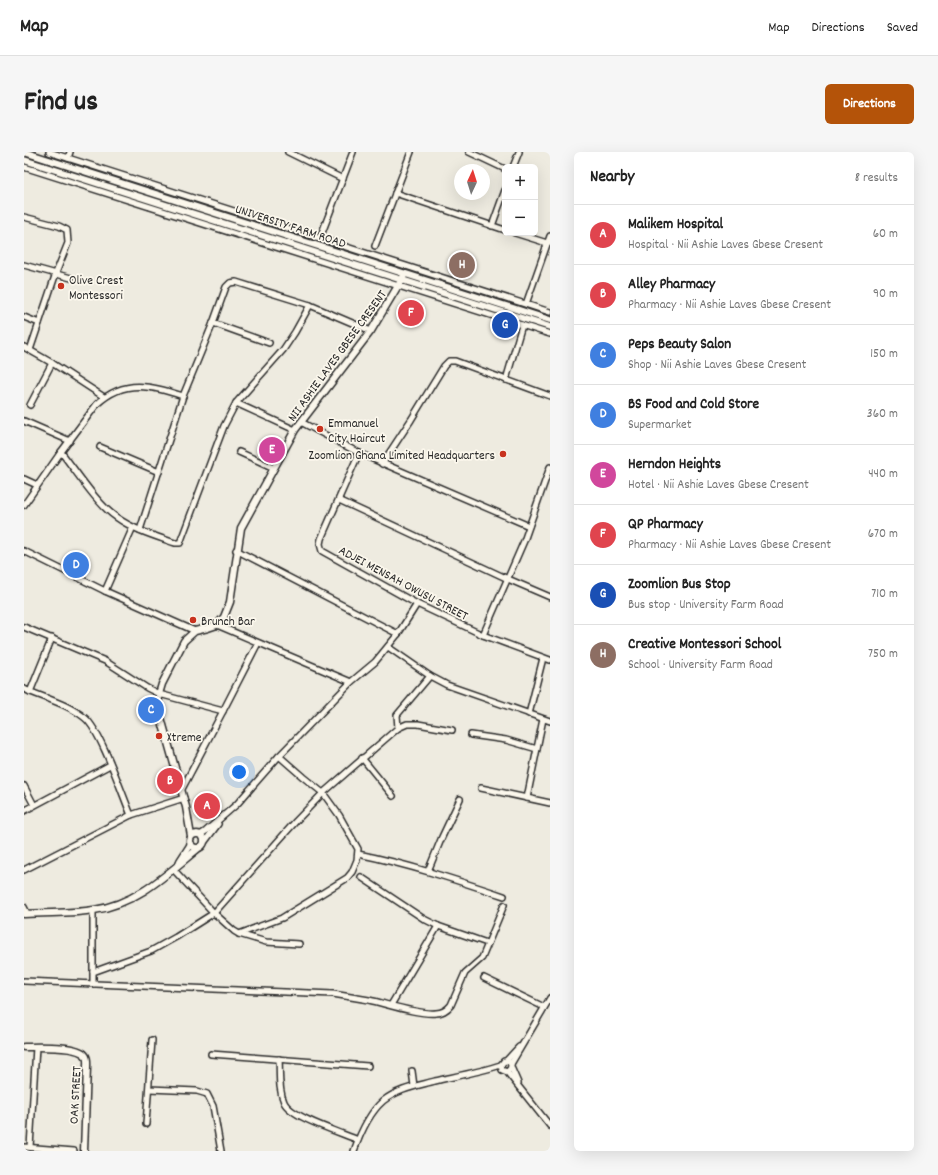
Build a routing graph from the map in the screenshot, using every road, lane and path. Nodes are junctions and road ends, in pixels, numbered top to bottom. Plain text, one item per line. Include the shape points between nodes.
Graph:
1 (24, 152) edge
2 (49, 152) edge
3 (70, 152) edge
4 (288, 152) edge
5 (353, 152) edge
6 (411, 152) edge
7 (469, 152) edge
8 (519, 152) edge
9 (68, 158) junction
10 (24, 160) edge
11 (514, 164) edge
12 (24, 167) edge
13 (502, 168) edge
14 (343, 179) junction
15 (395, 192) junction
16 (502, 198) edge
17 (24, 217) edge
18 (492, 226) junction
19 (502, 229) edge
20 (526, 236) edge
21 (550, 236) edge
22 (320, 238) junction
23 (549, 242) edge
24 (375, 246) dead end
25 (24, 265) edge
26 (56, 273) junction
27 (405, 274) junction
28 (71, 278) dead end
29 (402, 280) junction
30 (399, 286) junction
31 (526, 304) junction
32 (310, 305) junction
33 (550, 312) edge
34 (24, 317) edge
35 (550, 320) edge
36 (39, 323) junction
37 (213, 323) junction
38 (522, 325) junction
39 (550, 328) edge
40 (371, 331) junction
41 (550, 334) edge
42 (269, 343) dead end
43 (24, 347) edge
44 (30, 350) junction
45 (52, 363) junction
46 (506, 380) junction
47 (183, 396) junction
48 (550, 396) edge
49 (104, 397) junction
50 (236, 403) junction
51 (30, 405) dead end
52 (24, 420) edge
53 (301, 422) junction
54 (295, 430) junction
55 (70, 441) junction
56 (100, 447) dead end
57 (61, 452) junction
58 (239, 452) dead end
59 (359, 453) junction
60 (382, 464) junction
61 (550, 467) edge
62 (274, 468) junction
63 (159, 472) junction
64 (24, 479) edge
65 (37, 485) junction
66 (339, 500) junction
67 (24, 505) edge
68 (529, 526) junction
69 (133, 527) junction
70 (140, 530) junction
71 (236, 550) junction
72 (24, 551) edge
73 (508, 579) junction
74 (105, 591) junction
75 (550, 597) edge
76 (416, 604) junction
77 (217, 625) junction
78 (24, 627) edge
79 (194, 631) junction
80 (398, 634) junction
81 (483, 635) junction
82 (52, 638) junction
83 (258, 643) junction
84 (388, 647) junction
85 (543, 658) junction
86 (550, 660) edge
87 (430, 676) junction
88 (351, 682) junction
89 (24, 689) edge
90 (30, 692) junction
91 (159, 694) junction
92 (223, 711) junction
93 (529, 714) junction
94 (543, 719) junction
95 (550, 721) edge
96 (398, 728) junction
97 (452, 730) dead end
98 (471, 735) dead end
99 (537, 749) junction
100 (279, 756) junction
101 (362, 758) junction
102 (110, 765) junction
103 (24, 786) edge
104 (481, 788) dead end
105 (182, 789) junction
106 (323, 793) junction
107 (393, 796) dead end
108 (184, 798) junction
109 (527, 798) junction
110 (460, 799) dead end
111 (550, 803) edge
112 (34, 805) junction
113 (24, 810) edge
114 (131, 815) junction
115 (223, 817) junction
116 (197, 835) junction
117 (191, 844) junction
118 (201, 846) junction
119 (358, 854) junction
120 (175, 868) junction
121 (24, 870) edge
122 (428, 871) junction
123 (361, 877) dead end
124 (504, 896) dead end
125 (504, 905) dead end
126 (24, 907) edge
127 (94, 910) junction
128 (214, 913) junction
129 (25, 914) edge
130 (438, 926) junction
131 (239, 934) junction
132 (299, 944) dead end
133 (487, 944) junction
134 (93, 972) junction
135 (484, 978) dead end
136 (24, 981) edge
137 (93, 984) junction
138 (550, 998) edge
139 (391, 1005) junction
140 (544, 1007) junction
141 (526, 1038) junction
142 (152, 1040) dead end
143 (24, 1047) edge
144 (36, 1047) junction
145 (211, 1054) dead end
146 (280, 1059) junction
147 (368, 1066) dead end
148 (507, 1068) junction
149 (412, 1071) dead end
150 (414, 1086) junction
151 (149, 1088) junction
152 (146, 1124) dead end
153 (550, 1126) edge
154 (358, 1140) junction
155 (27, 1147) edge
156 (74, 1151) edge
157 (84, 1151) edge
158 (221, 1151) edge
159 (354, 1151) edge

1 - 27 street, UNIVERSITY FARM ROAD
2 - 9 street
3 - 9 street
4 - 14 street
5 - 14 street
6 - 15 street
7 - 13 street
8 - 11 street
9 - 22 street
10 - 29 street, UNIVERSITY FARM ROAD
12 - 30 street
14 - 22 street
15 - 18 street
15 - 24 street
16 - 18 street
17 - 26 street via 67,230 68,243
18 - 19 street
20 - 23 street
21 - 23 street
22 - 31 street
23 - 31 street
25 - 26 street
26 - 28 street
26 - 36 street
27 - 29 street, NII ASHIE LAVES GBESE CRESENT
27 - 35 street, UNIVERSITY FARM ROAD
29 - 30 street, NII ASHIE LAVES GBESE CRESENT
29 - 39 street, UNIVERSITY FARM ROAD
30 - 38 street
30 - 40 street, NII ASHIE LAVES GBESE CRESENT
31 - 33 street
32 - 37 street via 236,282 230,283 226,287
32 - 40 street
32 - 50 street via 283,350
34 - 36 street
36 - 44 street
37 - 42 street
37 - 47 street
38 - 41 street
38 - 46 street
40 - 53 street, NII ASHIE LAVES GBESE CRESENT
43 - 44 street
44 - 45 street
45 - 49 street
45 - 51 street
46 - 48 street
46 - 60 street via 449,361
47 - 49 street via 154,387 137,386 122,388
47 - 63 street
49 - 55 street
50 - 54 street
50 - 70 street via 224,426 180,542 175,543
52 - 55 street
53 - 54 street, NII ASHIE LAVES GBESE CRESENT
53 - 59 street
54 - 62 street, NII ASHIE LAVES GBESE CRESENT
55 - 57 street
56 - 63 street
57 - 65 street
57 - 69 street via 102,504 116,517
58 - 62 street
59 - 60 street
59 - 66 street
60 - 68 street
61 - 68 street
62 - 71 street, NII ASHIE LAVES GBESE CRESENT via 243,524
63 - 70 street
64 - 65 street
65 - 67 street
66 - 73 street
66 - 76 street, ADJEI MENSAH OWUSU STREET via 321,539 322,551
68 - 73 street
69 - 70 street
69 - 74 street
71 - 77 street, NII ASHIE LAVES GBESE CRESENT via 229,607
71 - 80 street
72 - 74 street
73 - 75 street
73 - 81 street
74 - 79 street
76 - 80 street
76 - 81 street, ADJEI MENSAH OWUSU STREET
77 - 79 street
77 - 83 street
78 - 82 street
79 - 91 street via 180,647
80 - 84 street
81 - 85 street, ADJEI MENSAH OWUSU STREET
82 - 90 street
82 - 91 street via 105,661
83 - 88 street
83 - 92 street
84 - 87 street
84 - 88 street
85 - 86 street, ADJEI MENSAH OWUSU STREET
85 - 93 street
87 - 93 street via 447,685
87 - 96 street via 397,715
88 - 100 street
89 - 90 street
90 - 102 street via 75,711 87,719
91 - 92 street
91 - 105 street via 158,707
92 - 105 street
93 - 94 street
94 - 95 street
94 - 99 street
96 - 97 street via 407,724 418,724
96 - 101 street
98 - 99 street via 506,740
99 - 109 street
100 - 106 street
100 - 115 street
101 - 106 street
101 - 107 street
102 - 112 street
102 - 114 street
103 - 112 street
104 - 109 street
105 - 108 street
106 - 119 street via 339,815 358,849
106 - 128 street
108 - 114 street
108 - 116 street
109 - 111 street
110 - 122 street
112 - 113 street
114 - 121 street
115 - 116 street
115 - 118 street
116 - 117 street via 190,840
116 - 118 street via 204,841
117 - 118 street via 194,847
117 - 120 street
118 - 120 street
119 - 122 street
119 - 131 street via 352,872 347,878 282,918
120 - 127 street via 131,898
120 - 128 street
122 - 124 street
123 - 130 street via 413,913
125 - 133 street
126 - 129 street
127 - 129 street
127 - 134 street
128 - 131 street
128 - 134 street via 151,951
130 - 133 street
130 - 139 street
131 - 132 street via 266,942
133 - 139 street via 482,958 465,973 448,1009 434,1014
134 - 137 street
135 - 140 street
136 - 137 street
137 - 139 street via 333,994
138 - 140 street
140 - 141 street
141 - 148 street
141 - 148 street via 506,1060
142 - 151 street
143 - 144 street, OAK STREET
144 - 155 street
144 - 157 street, OAK STREET via 74,1049 86,1056
145 - 146 street
146 - 147 street
146 - 154 street via 281,1094 284,1104 307,1119
148 - 150 street
148 - 153 street
149 - 150 street
150 - 154 street via 395,1093 382,1102 369,1118
151 - 152 street
151 - 158 street via 207,1094 213,1106
154 - 159 street
155 - 156 street

